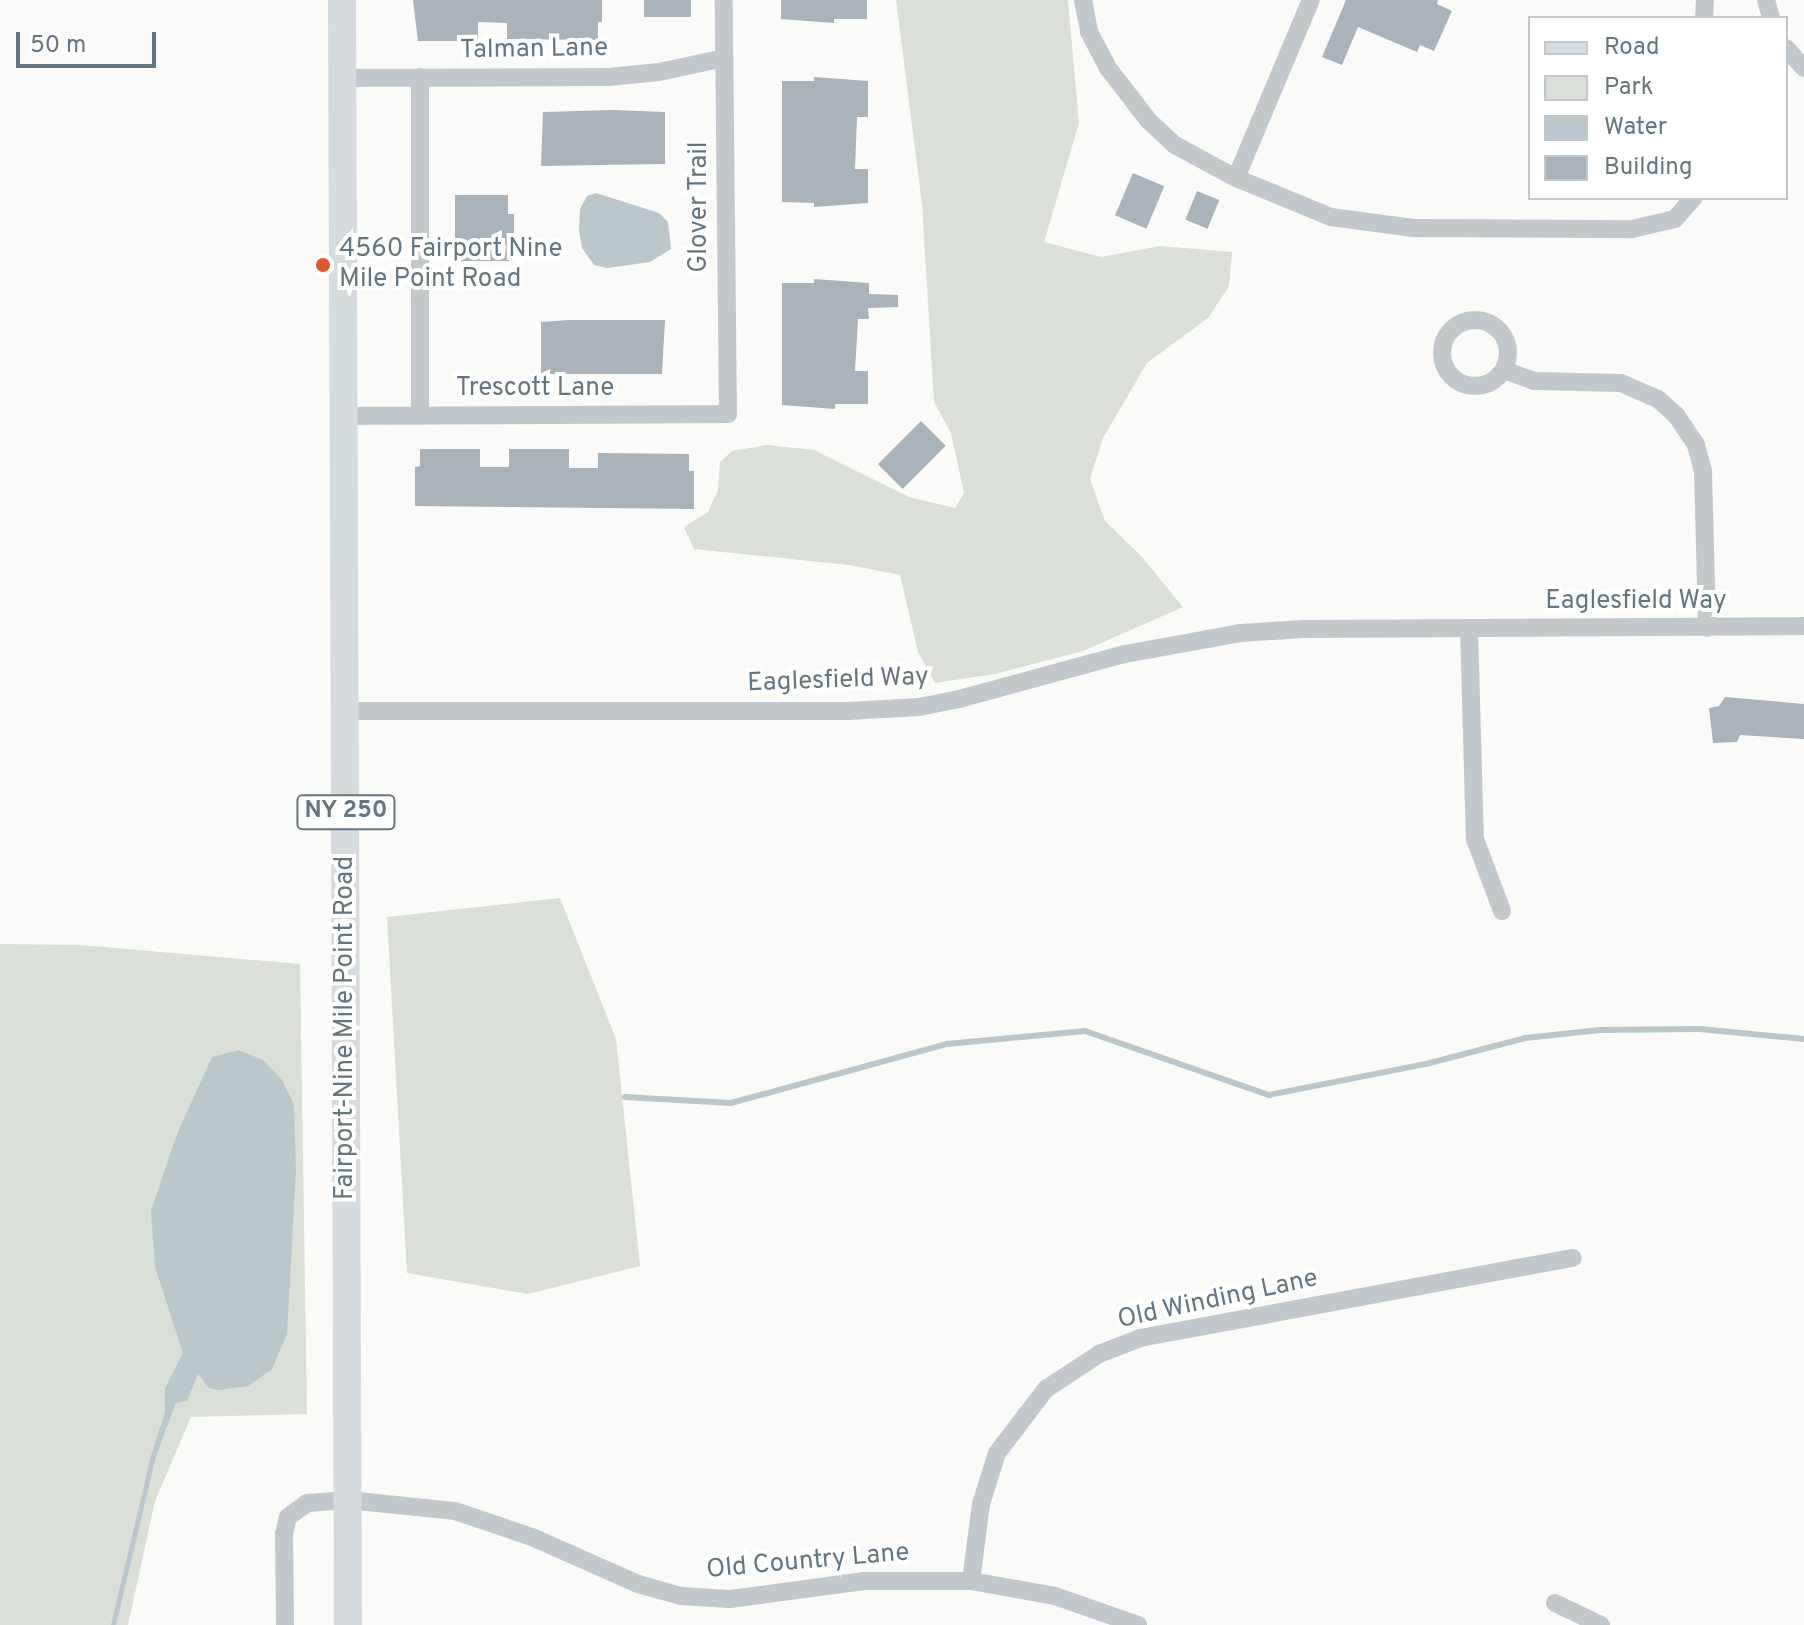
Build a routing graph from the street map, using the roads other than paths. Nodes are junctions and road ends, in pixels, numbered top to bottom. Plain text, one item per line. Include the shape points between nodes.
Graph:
1 (342, 0) edge
2 (724, 0) edge
3 (1083, 0) edge
4 (1304, 2) edge
5 (1788, 50) edge
6 (725, 58) junction
7 (1804, 68) edge
8 (420, 77) junction
9 (343, 78) junction
10 (1236, 178) junction
11 (1691, 200) edge
12 (1504, 370) dead end
13 (728, 414) joint
14 (420, 415) junction
15 (343, 416) junction
16 (1804, 626) edge
17 (1469, 628) junction
18 (1707, 628) junction
19 (345, 711) junction
20 (1502, 911) dead end
21 (1573, 1258) dead end
22 (348, 1500) junction
23 (971, 1581) junction
24 (1555, 1603) dead end
25 (285, 1625) edge
26 (348, 1625) edge
27 (1138, 1625) edge
28 (1601, 1625) edge

1 - 9 main road, Fairport-Nine Mile Point Road / NY 250
2 - 6 street, Glover Trail
3 - 10 street via 1096,50 1125,94 1175,145
4 - 10 street
5 - 7 street
6 - 8 street, Talman Lane via 609,77
6 - 13 street, Glover Trail
8 - 9 street, Talman Lane
8 - 14 street
9 - 15 main road, Fairport-Nine Mile Point Road / NY 250
10 - 11 street via 1331,217 1413,228 1647,228 1675,219
12 - 18 street via 1534,381 1621,383 1658,399 1676,415 1696,445 1703,471
13 - 14 street, Trescott Lane
14 - 15 street, Trescott Lane
15 - 19 main road, Fairport-Nine Mile Point Road / NY 250
16 - 18 street, Eaglesfield Way
17 - 18 street, Eaglesfield Way
17 - 19 street, Eaglesfield Way via 1303,629 1182,642 919,707
17 - 20 street via 1475,839
19 - 22 main road, Fairport-Nine Mile Point Road / NY 250
21 - 23 street, Old Winding Lane via 1140,1338 1079,1365 1046,1389 997,1453 981,1504
22 - 23 street, Old Country Lane via 455,1511 681,1596 730,1599 865,1581
22 - 25 street, Old Country Lane via 307,1503 288,1517
22 - 26 main road, Fairport-Nine Mile Point Road / NY 250
23 - 27 street, Old Country Lane via 1055,1596
24 - 28 street

